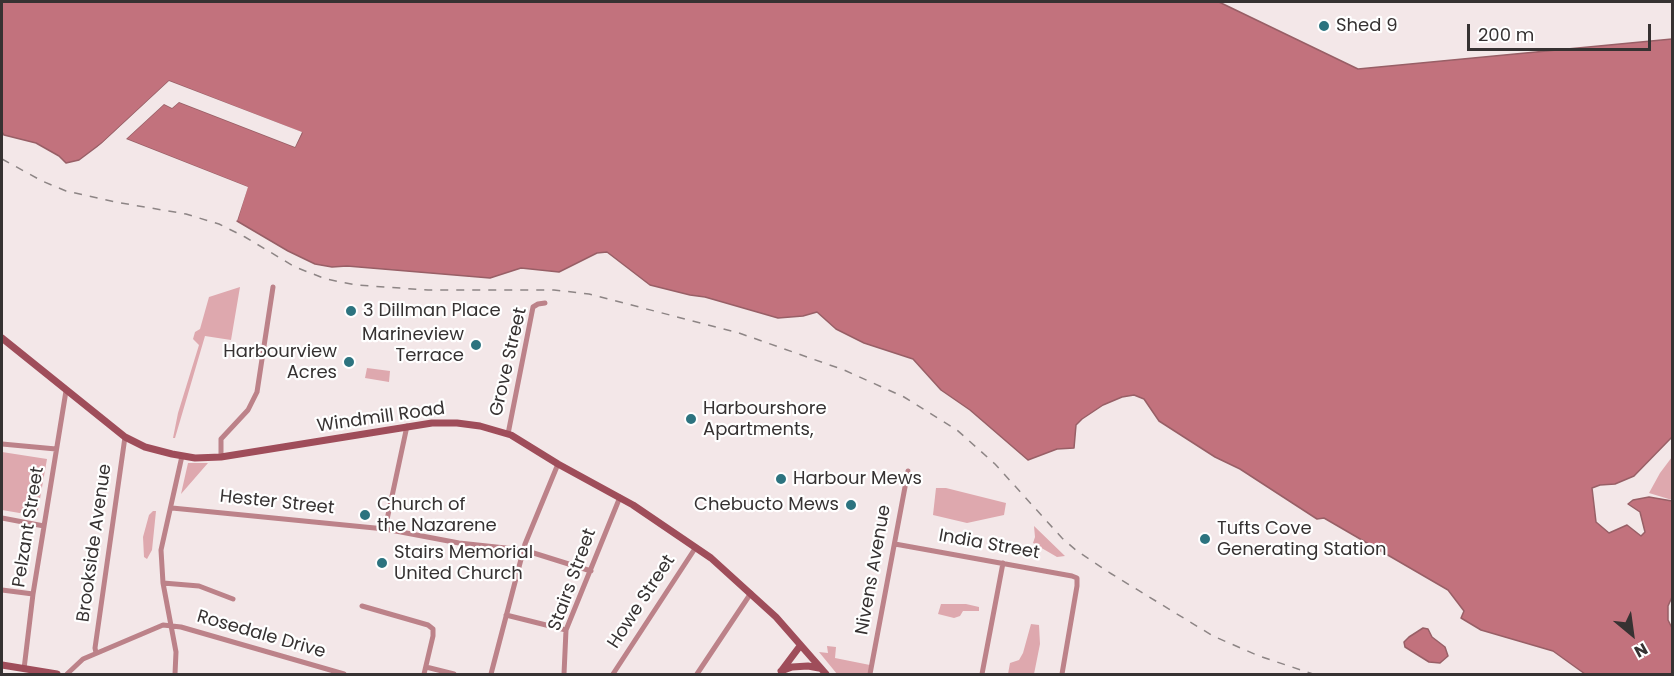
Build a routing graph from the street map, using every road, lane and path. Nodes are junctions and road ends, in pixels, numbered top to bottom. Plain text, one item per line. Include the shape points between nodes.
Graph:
1 (273, 287) dead end
2 (545, 303) dead end
3 (2, 338) edge
4 (66, 391) junction
5 (407, 426) junction
6 (508, 434) junction
7 (125, 437) junction
8 (2, 444) edge
9 (56, 449) junction
10 (182, 456) junction
11 (221, 457) junction
12 (558, 464) junction
13 (908, 471) dead end
14 (620, 497) junction
15 (172, 508) junction
16 (2, 518) edge
17 (44, 526) junction
18 (385, 529) junction
19 (895, 544) junction
20 (696, 547) junction
21 (524, 549) junction
22 (1003, 563) junction
23 (591, 572) junction
24 (163, 583) junction
25 (2, 590) edge
26 (751, 593) junction
27 (33, 594) junction
28 (233, 599) dead end
29 (362, 606) dead end
30 (506, 615) junction
31 (169, 625) junction
32 (566, 630) junction
33 (800, 646) junction
34 (96, 653) junction
35 (2, 665) edge
36 (426, 667) junction
37 (24, 669) junction
38 (14, 671) edge
39 (823, 672) edge
40 (780, 673) edge
41 (57, 675) edge
42 (67, 675) edge
43 (175, 675) edge
44 (344, 675) edge
45 (424, 675) edge
46 (454, 675) edge
47 (491, 675) edge
48 (564, 675) edge
49 (613, 675) edge
50 (697, 675) edge
51 (870, 675) edge
52 (982, 675) edge
53 (1062, 675) edge

1 - 11 street via 257,392 248,410 221,439
2 - 6 street, Grove Street via 533,307
3 - 4 main road, Windmill Road
4 - 7 main road, Windmill Road
4 - 9 street, Pelzant Street
5 - 6 main road, Windmill Road via 457,423
5 - 11 main road, Windmill Road
5 - 18 street
6 - 12 main road, Windmill Road
7 - 10 main road, Windmill Road via 145,447
7 - 34 street, Brookside Avenue
8 - 9 street
9 - 17 street, Pelzant Street
10 - 11 main road, Windmill Road
10 - 15 street
12 - 14 main road, Windmill Road
12 - 21 street
13 - 19 street, Nivens Avenue
14 - 20 main road, Windmill Road
14 - 23 street, Stairs Street
15 - 18 street, Hester Street
15 - 24 street via 161,550
16 - 17 street
17 - 27 street, Pelzant Street
18 - 21 street, Hester Street via 459,543
19 - 22 street, India Street
19 - 51 street, Nivens Avenue
20 - 26 main road, Windmill Road
20 - 49 street, Howe Street
21 - 23 street, Hester Street
21 - 30 street
22 - 52 street
22 - 53 street, India Street via 1077,578
23 - 32 street, Stairs Street
24 - 28 street via 199,586
24 - 31 street
25 - 27 street
26 - 33 main road, Windmill Road
26 - 50 street
27 - 37 street, Pelzant Street
29 - 36 street via 433,629
30 - 32 street
30 - 47 street
31 - 34 street
31 - 43 street via 176,652
31 - 44 street, Rosedale Drive
32 - 48 street, Stairs Street
33 - 39 main road, Windmill Road
33 - 40 main road
34 - 42 street via 83,659
35 - 38 main road
36 - 45 street
36 - 46 street
37 - 38 main road
37 - 41 main road
39 - 40 main road via 808,666

